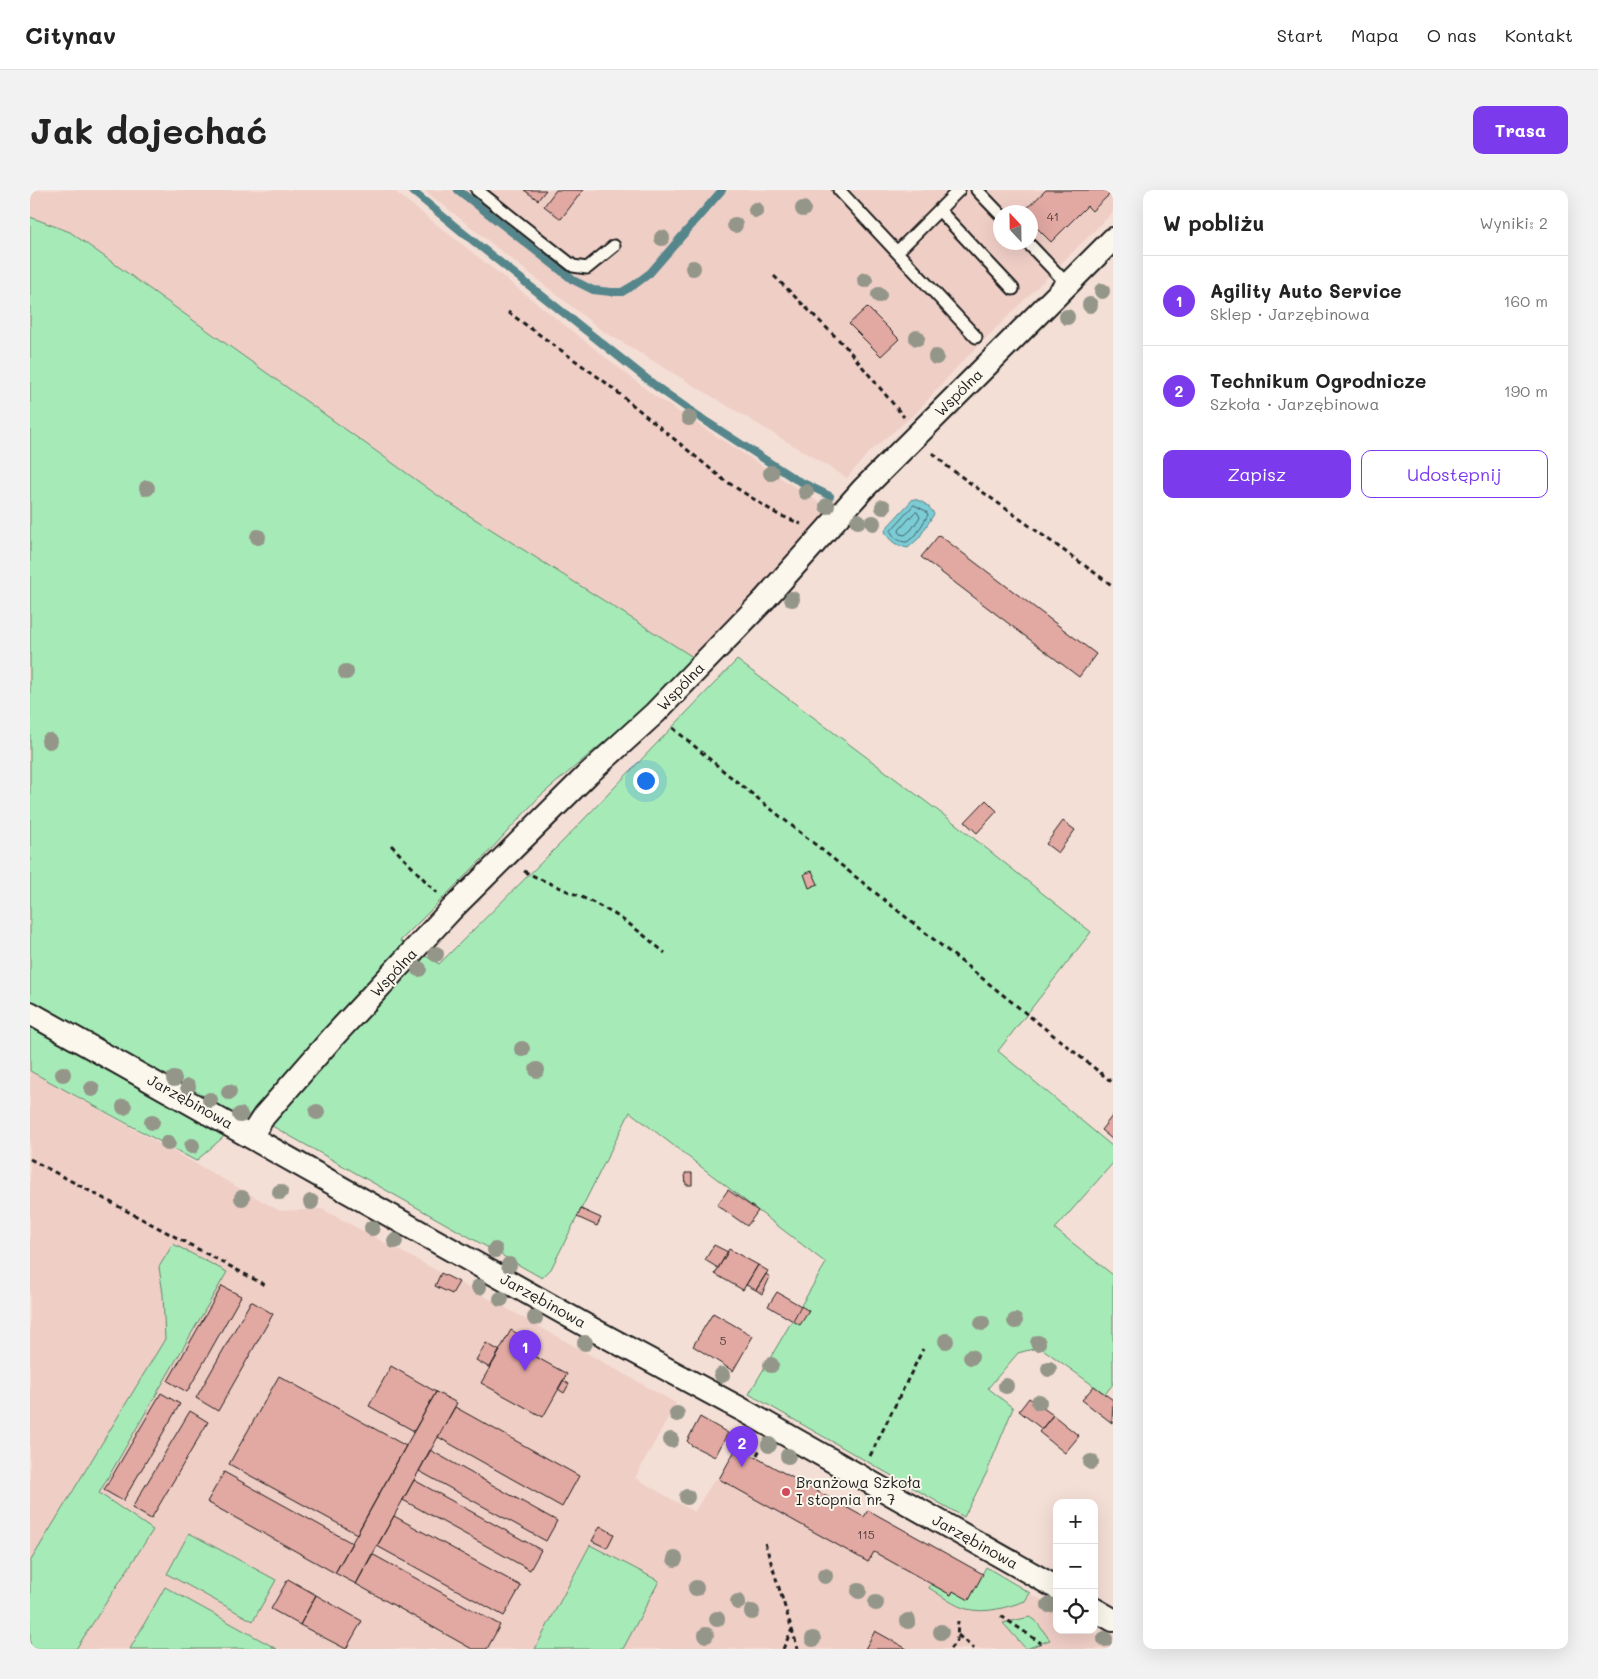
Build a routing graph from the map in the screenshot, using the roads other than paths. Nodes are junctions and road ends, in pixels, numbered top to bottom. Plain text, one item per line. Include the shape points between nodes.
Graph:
1 (477, 190) edge
2 (839, 190) edge
3 (959, 190) edge
4 (977, 190) edge
5 (993, 207) edge
6 (938, 210) junction
7 (1113, 239) edge
8 (614, 246) dead end
9 (1035, 250) edge
10 (897, 252) junction
11 (1067, 284) junction
12 (1013, 289) dead end
13 (976, 337) dead end
14 (30, 1013) edge
15 (250, 1136) junction
16 (1053, 1586) edge
17 (1098, 1611) edge
18 (1113, 1620) edge

1 - 8 lane via 572,266 587,268
2 - 10 lane
3 - 6 lane
4 - 5 lane
6 - 10 lane
6 - 12 lane
7 - 11 street, Wspólna
9 - 11 lane
10 - 13 lane
11 - 15 street, Wspólna via 926,425 655,713 588,774 452,909 302,1073
14 - 15 street, Jarzębinowa
15 - 16 street, Jarzębinowa
17 - 18 street

